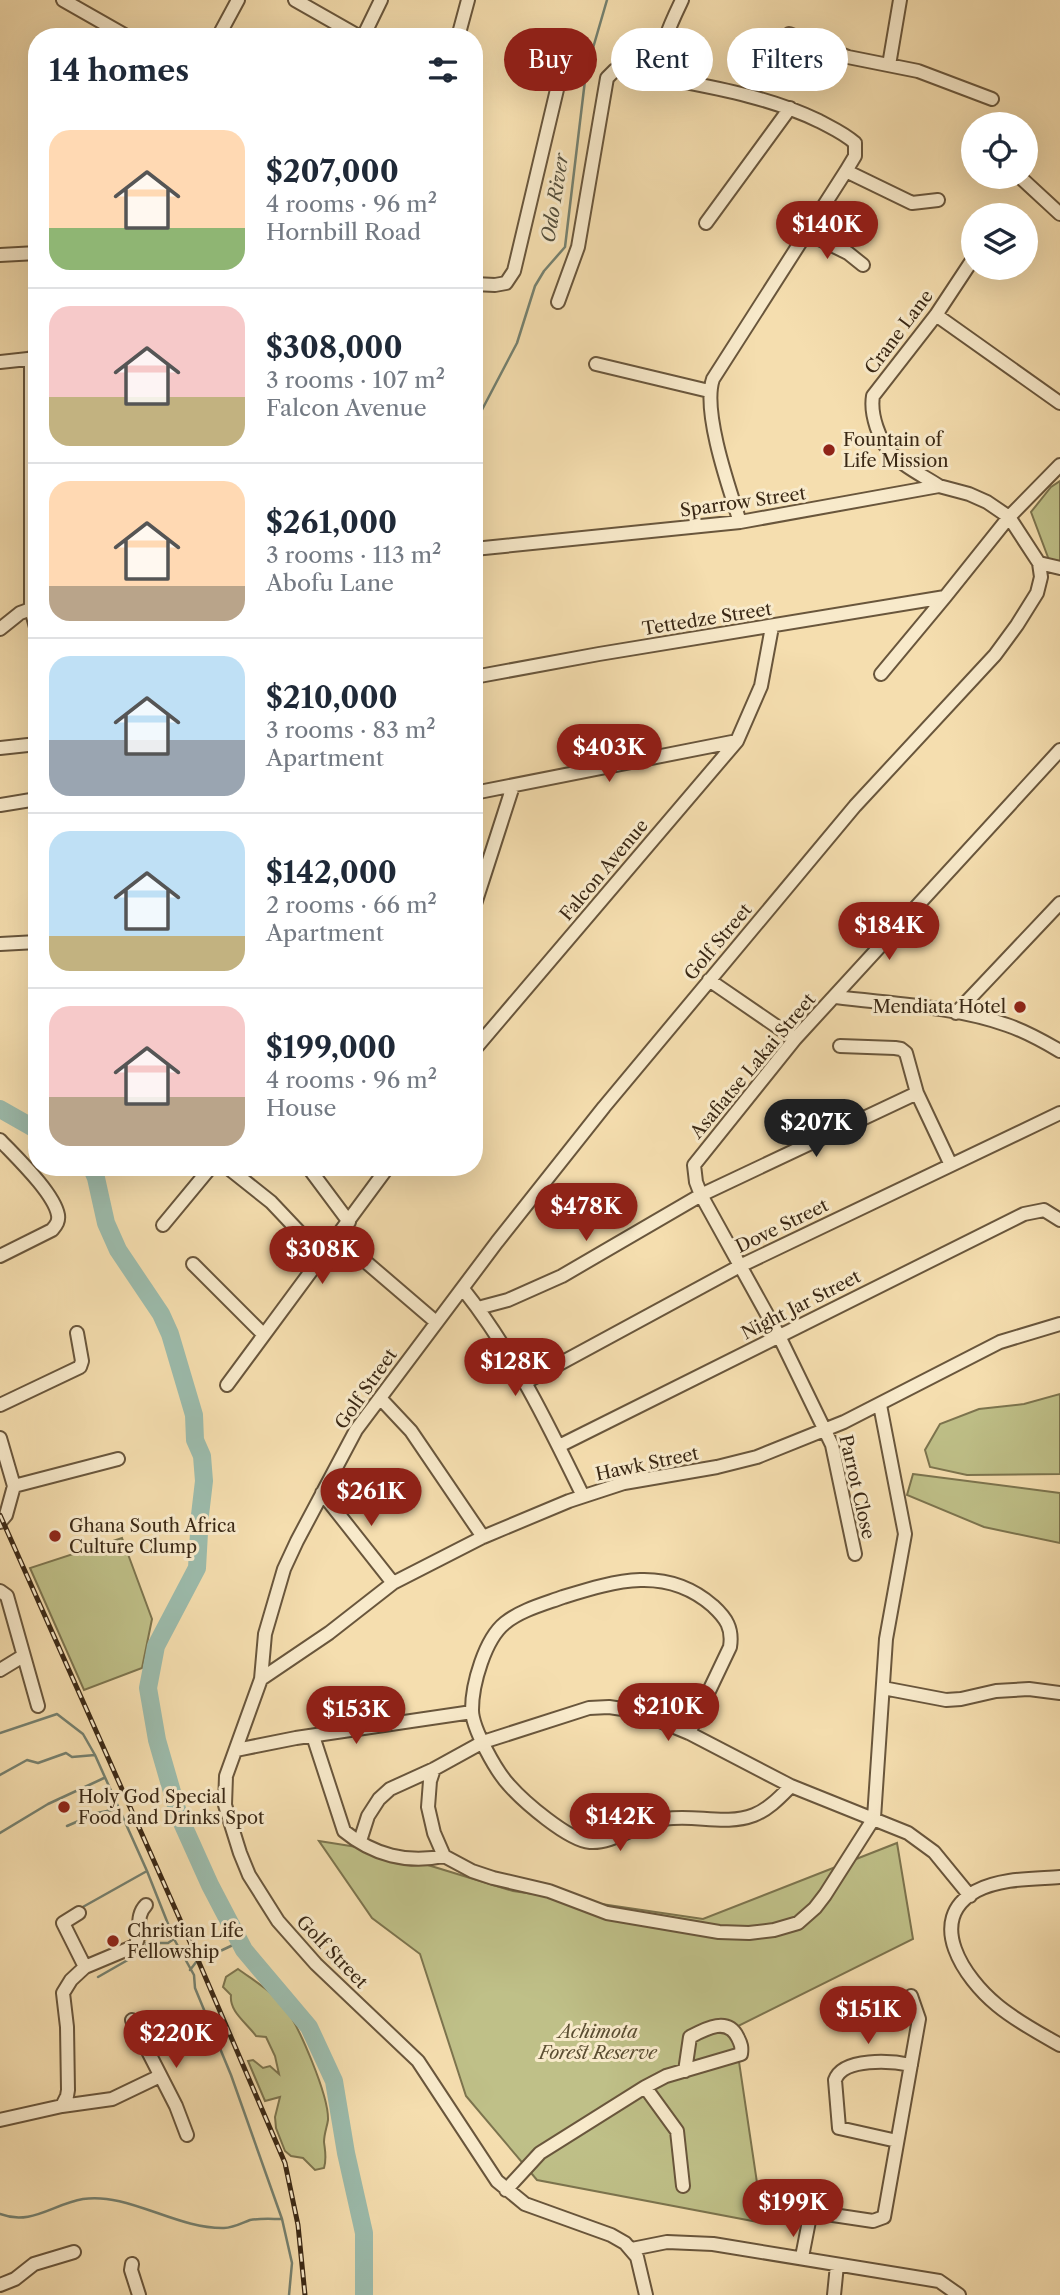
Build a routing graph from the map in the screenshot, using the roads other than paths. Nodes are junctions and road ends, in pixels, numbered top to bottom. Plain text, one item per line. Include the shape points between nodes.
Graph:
1 (62, 0) edge
2 (237, 0) edge
3 (382, 0) edge
4 (468, 0) edge
5 (682, 0) edge
6 (900, 0) edge
7 (301, 2) edge
8 (112, 28) edge
9 (223, 28) edge
10 (346, 28) edge
11 (367, 28) edge
12 (460, 28) edge
13 (669, 28) edge
14 (848, 57) edge
15 (890, 65) junction
16 (611, 72) edge
17 (713, 87) edge
18 (557, 91) edge
19 (992, 99) dead end
20 (790, 108) junction
21 (846, 171) junction
22 (1033, 189) edge
23 (938, 200) dead end
24 (1060, 214) edge
25 (706, 223) dead end
26 (807, 233) junction
27 (28, 253) edge
28 (0, 255) edge
29 (863, 265) dead end
30 (961, 277) edge
31 (483, 284) edge
32 (558, 302) dead end
33 (936, 315) junction
34 (28, 359) edge
35 (0, 362) edge
36 (596, 364) dead end
37 (709, 391) junction
38 (1060, 402) edge
39 (1060, 465) edge
40 (939, 486) junction
41 (1009, 517) junction
42 (740, 522) junction
43 (483, 548) edge
44 (1039, 562) junction
45 (1060, 568) edge
46 (945, 597) junction
47 (28, 610) edge
48 (772, 627) junction
49 (0, 629) edge
50 (881, 674) dead end
51 (483, 675) edge
52 (737, 741) junction
53 (28, 745) edge
54 (0, 748) edge
55 (1060, 750) edge
56 (513, 786) junction
57 (483, 791) edge
58 (28, 801) edge
59 (0, 805) edge
60 (483, 879) edge
61 (1060, 903) edge
62 (28, 942) edge
63 (0, 944) edge
64 (709, 980) junction
65 (836, 997) junction
66 (956, 1013) junction
67 (483, 1039) edge
68 (795, 1039) junction
69 (840, 1046) dead end
70 (1060, 1051) edge
71 (917, 1093) junction
72 (1060, 1112) edge
73 (0, 1140) edge
74 (950, 1163) junction
75 (28, 1170) edge
76 (33, 1176) edge
77 (204, 1176) edge
78 (238, 1176) edge
79 (315, 1176) edge
80 (382, 1176) edge
81 (701, 1195) junction
82 (1060, 1220) edge
83 (349, 1222) junction
84 (163, 1225) dead end
85 (338, 1238) junction
86 (0, 1256) edge
87 (323, 1257) junction
88 (193, 1264) dead end
89 (740, 1266) junction
90 (463, 1289) junction
91 (478, 1308) junction
92 (436, 1322) junction
93 (1060, 1324) edge
94 (77, 1333) dead end
95 (264, 1335) junction
96 (779, 1336) junction
97 (526, 1382) junction
98 (227, 1385) dead end
99 (380, 1398) junction
100 (0, 1405) edge
101 (880, 1405) junction
102 (825, 1429) junction
103 (0, 1438) edge
104 (559, 1446) junction
105 (118, 1459) dead end
106 (14, 1486) junction
107 (322, 1493) junction
108 (583, 1496) junction
109 (0, 1522) edge
110 (483, 1537) junction
111 (855, 1553) dead end
112 (393, 1583) junction
113 (0, 1591) edge
114 (23, 1656) junction
115 (0, 1670) edge
116 (261, 1679) junction
117 (883, 1688) junction
118 (1060, 1693) edge
119 (38, 1706) dead end
120 (472, 1712) junction
121 (689, 1733) junction
122 (313, 1736) junction
123 (483, 1742) junction
124 (236, 1750) junction
125 (434, 1769) junction
126 (792, 1786) junction
127 (874, 1818) junction
128 (360, 1841) junction
129 (444, 1856) junction
130 (1060, 1877) edge
131 (970, 1896) junction
132 (146, 1905) dead end
133 (79, 1913) dead end
134 (85, 1968) junction
135 (911, 1996) dead end
136 (132, 2020) dead end
137 (1060, 2045) edge
138 (911, 2065) junction
139 (685, 2071) junction
140 (160, 2076) junction
141 (645, 2087) junction
142 (62, 2106) junction
143 (0, 2120) edge
144 (187, 2135) dead end
145 (897, 2141) junction
146 (683, 2186) dead end
147 (506, 2190) junction
148 (632, 2249) junction
149 (74, 2252) dead end
150 (802, 2257) junction
151 (132, 2264) dead end
152 (837, 2265) junction
153 (0, 2285) edge
154 (954, 2291) edge
155 (139, 2295) edge
156 (646, 2295) edge
157 (834, 2295) edge

1 - 8 street
2 - 9 street
3 - 11 street
4 - 12 street
5 - 13 street
6 - 15 street
7 - 10 street
14 - 15 street
15 - 19 street
16 - 32 street via 578,247
17 - 20 street
18 - 31 street via 514,271 506,283
20 - 21 street via 846,134 855,143 855,156
20 - 25 street
21 - 23 street via 912,203
21 - 26 street
22 - 24 street
26 - 29 street
26 - 37 street
27 - 28 street
30 - 33 street, Crane Lane
33 - 38 street
33 - 40 street, Crane Lane via 873,396 871,409 891,453
34 - 35 street
36 - 37 street
37 - 42 street via 719,453
39 - 41 street
40 - 41 street, Sparrow Street via 969,494
40 - 42 street, Sparrow Street
41 - 44 street
41 - 46 street
42 - 43 street, Sparrow Street
44 - 45 street
44 - 64 street, Golf Street via 1038,593 995,655 855,806
46 - 48 street, Tettedze Street
46 - 50 street
47 - 49 street
48 - 51 street, Tettedze Street
48 - 52 street, Falcon Avenue via 761,686
52 - 56 street
52 - 67 street, Falcon Avenue
53 - 54 street
55 - 65 street, Asafiatse Lakai Street
56 - 57 street
56 - 60 street
58 - 59 street
61 - 66 street
62 - 63 street
64 - 68 street
64 - 90 street, Golf Street via 595,1117
65 - 66 street
65 - 68 street, Asafiatse Lakai Street
66 - 70 street via 1005,1024
68 - 81 street, Asafiatse Lakai Street via 694,1165
69 - 71 street via 901,1049
71 - 74 street
71 - 81 street
72 - 74 street, Dove Street
73 - 75 street
74 - 89 street, Dove Street
76 - 86 street via 55,1207 58,1224
77 - 84 street
78 - 87 street via 271,1202
79 - 83 street
80 - 83 street
81 - 89 street, Parrot Close
81 - 91 street via 562,1276
82 - 96 street, Night Jar Street via 1044,1210 1024,1214
83 - 85 street
85 - 87 street
85 - 92 street
87 - 95 street
88 - 95 street
89 - 96 street, Parrot Close
89 - 97 street, Dove Street
90 - 91 street
90 - 92 street, Golf Street
91 - 97 street
92 - 99 street, Golf Street
93 - 101 street, Hawk Street via 1000,1342
94 - 100 street via 80,1367
95 - 98 street
96 - 102 street, Parrot Close
96 - 104 street, Night Jar Street
97 - 104 street
99 - 107 street, Golf Street via 356,1430
99 - 110 street via 411,1431
101 - 102 street, Hawk Street
101 - 117 street via 905,1534 886,1639
102 - 108 street, Hawk Street via 757,1457 624,1483
102 - 111 street, Parrot Close via 837,1463
103 - 106 street
104 - 108 street
105 - 106 street
106 - 109 street
107 - 112 street
107 - 116 street, Golf Street via 296,1541 273,1602
108 - 110 street, Hawk Street
110 - 112 street, Hawk Street
112 - 116 street, Hawk Street
113 - 114 street via 7,1596
114 - 115 street
114 - 119 street
116 - 124 street, Golf Street
117 - 118 street via 946,1700 1007,1690
117 - 127 street
120 - 121 street via 488,1645 505,1623 523,1612 605,1584 660,1580 710,1604 726,1618 731,1630 730,1647
120 - 122 street
120 - 123 street
121 - 123 street via 636,1711 609,1707 589,1708
121 - 126 street
122 - 124 street
122 - 128 street via 339,1823
123 - 125 street
123 - 126 street via 508,1784 523,1799 568,1833 589,1842 608,1841 638,1825 666,1818 751,1816
124 - 147 street, Golf Street via 226,1776 225,1805 249,1875 278,1921 316,1964 418,2061
125 - 128 street via 384,1794 368,1816
125 - 129 street via 428,1807
126 - 127 street
127 - 129 street via 815,1908 798,1923 749,1933 719,1933 607,1913 549,1891 472,1871
127 - 131 street via 908,1833 934,1852
128 - 129 street via 412,1860
130 - 131 street via 1009,1881
131 - 137 street via 951,1922 951,1941 973,1981 997,2005
132 - 134 street via 139,1913 135,1947
133 - 134 street via 63,1923
134 - 142 street via 63,1993 68,2090
135 - 138 street via 919,2018
136 - 140 street
138 - 145 street
138 - 145 street via 876,2061 845,2069 835,2080 839,2128
139 - 139 street via 741,2054 736,2032 718,2025 690,2038
139 - 141 street
140 - 142 street via 112,2099
140 - 144 street
141 - 146 street via 677,2131
141 - 147 street via 540,2153
142 - 143 street
145 - 150 street via 884,2217 873,2221 813,2212
147 - 148 street, Golf Street via 525,2203 611,2235
148 - 150 street via 667,2242 713,2244
148 - 156 street
149 - 153 street via 34,2264
150 - 152 street
151 - 155 street
152 - 154 street via 939,2281
152 - 157 street

